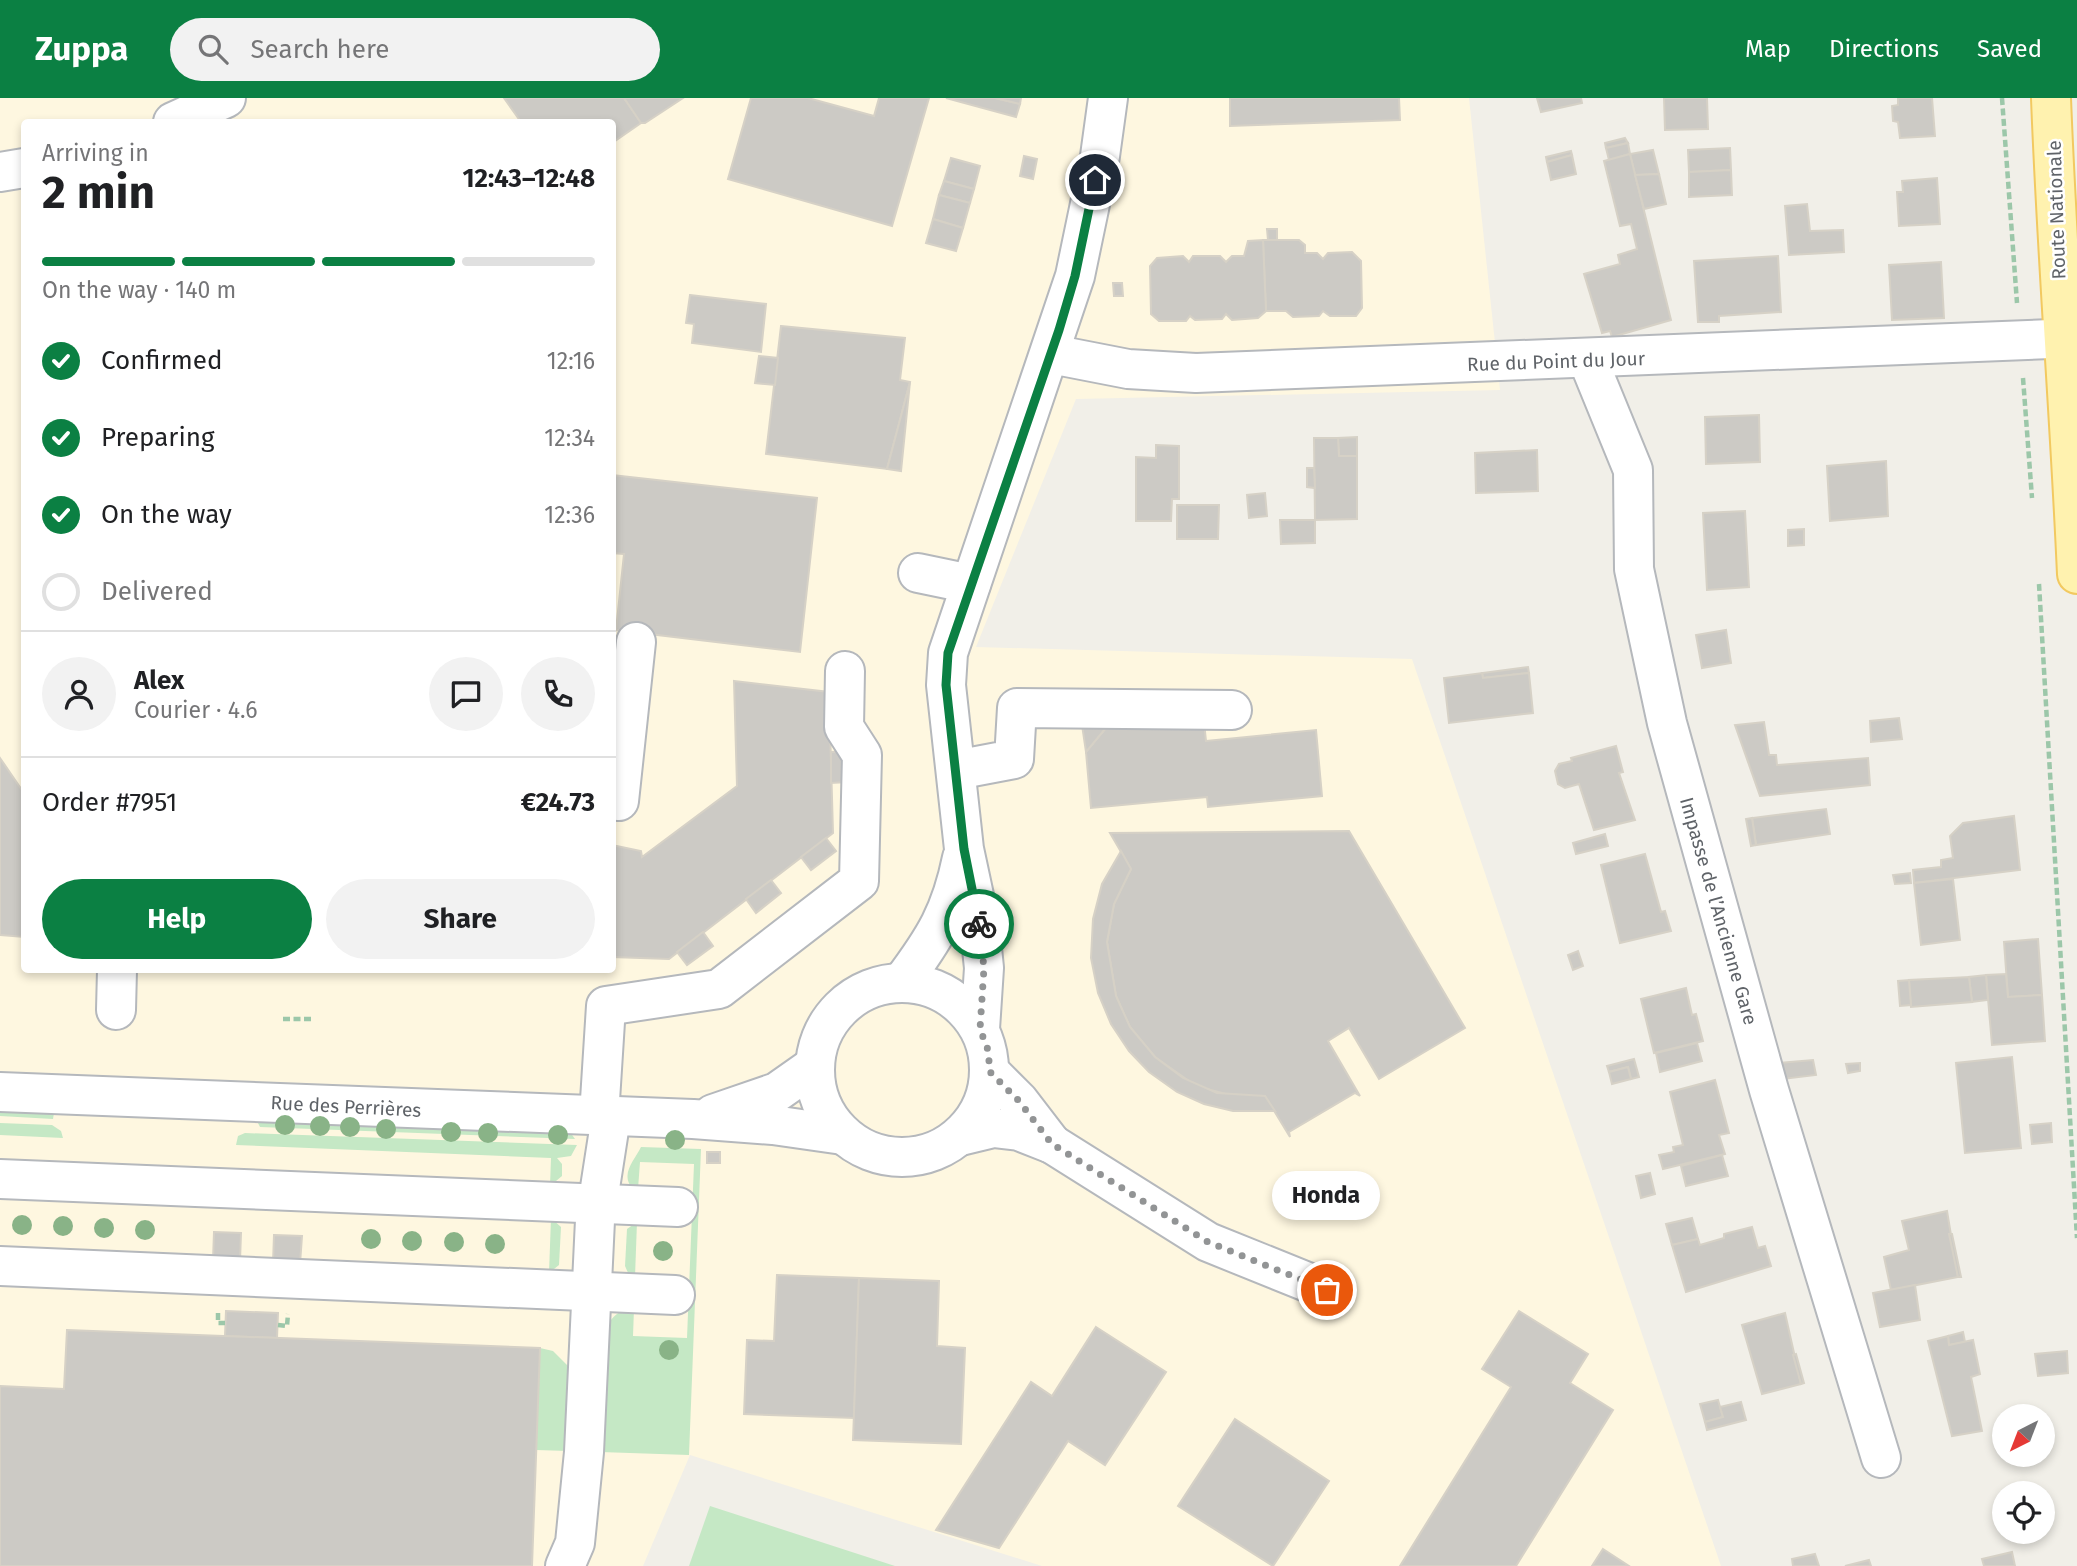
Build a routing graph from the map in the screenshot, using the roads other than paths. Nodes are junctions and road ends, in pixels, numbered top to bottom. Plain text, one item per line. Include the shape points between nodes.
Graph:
1 (226, 98) edge
2 (1108, 98) edge
3 (2051, 98) edge
4 (180, 119) edge
5 (21, 168) edge
6 (0, 172) edge
7 (2070, 338) edge
8 (1051, 354) junction
9 (1588, 360) junction
10 (918, 573) dead end
11 (2077, 574) edge
12 (971, 584) junction
13 (636, 642) dead end
14 (845, 671) dead end
15 (1232, 710) dead end
16 (956, 770) junction
17 (619, 801) dead end
18 (964, 849) junction
19 (117, 973) edge
20 (902, 982) junction
21 (116, 1010) dead end
22 (980, 1029) junction
23 (814, 1066) junction
24 (990, 1072) junction
25 (0, 1092) edge
26 (605, 1116) junction
27 (693, 1119) junction
28 (843, 1135) junction
29 (960, 1136) junction
30 (1052, 1144) junction
31 (0, 1179) edge
32 (598, 1203) junction
33 (678, 1208) dead end
34 (0, 1266) edge
35 (1327, 1290) dead end
36 (591, 1291) junction
37 (675, 1295) dead end
38 (1881, 1458) dead end
39 (565, 1566) edge

1 - 4 street
2 - 8 street via 1075,276
3 - 7 main road, Route Nationale
5 - 6 street
7 - 9 street, Rue du Point du Jour
7 - 11 main road, Route Nationale
8 - 9 street, Rue du Point du Jour via 1128,369 1196,373
8 - 12 street
9 - 38 street, Impasse de l’Ancienne Gare via 1633,470 1634,569 1671,736 1769,1090
10 - 12 street
12 - 16 street via 948,653 946,685
13 - 17 street
14 - 26 street via 844,727 862,755 859,881 719,989 606,1006
15 - 16 street via 1017,708 1014,759
16 - 18 street
18 - 20 street via 955,893 937,934
18 - 22 street via 984,968
19 - 21 street
20 - 22 street via 933,988 960,1004
20 - 23 street via 876,986 852,998 833,1016 820,1039
22 - 24 street
23 - 27 street, Rue des Perrières via 777,1092
23 - 28 street via 821,1104
24 - 29 street via 982,1107
24 - 30 street
25 - 26 street, Rue des Perrières
26 - 27 street, Rue des Perrières
26 - 32 street
27 - 28 street, Rue des Perrières
28 - 29 street via 864,1149 889,1157 939,1150
29 - 30 street via 993,1128 1018,1130
30 - 35 street via 1208,1242
31 - 32 street
32 - 33 street
32 - 36 street
34 - 36 street
36 - 37 street
36 - 39 street via 583,1465 575,1543

